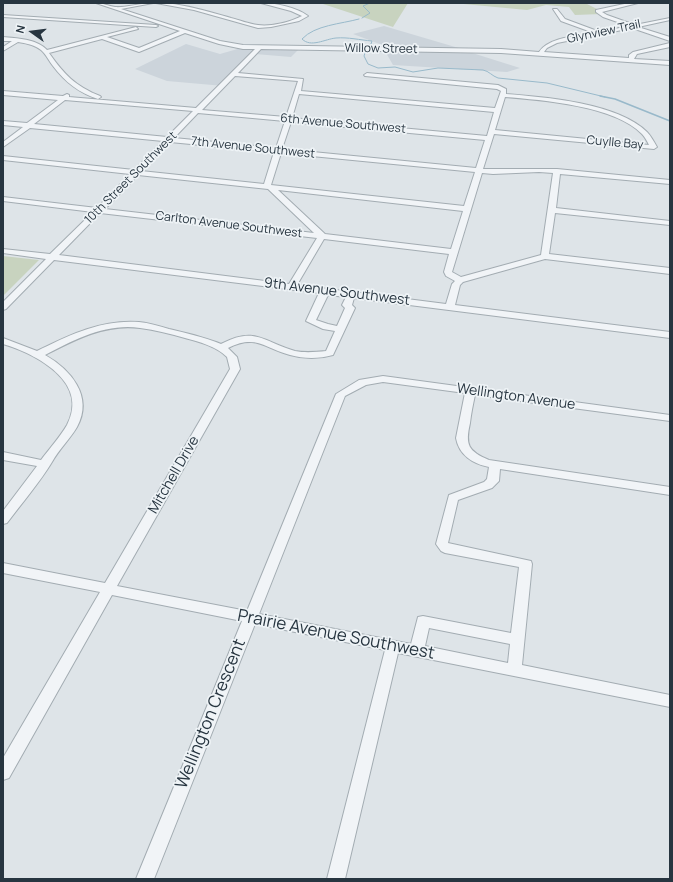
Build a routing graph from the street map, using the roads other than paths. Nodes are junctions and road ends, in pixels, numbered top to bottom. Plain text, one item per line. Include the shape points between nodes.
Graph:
1 (98, 3) edge
2 (151, 3) edge
3 (158, 3) edge
4 (263, 3) edge
5 (602, 3) edge
6 (636, 3) edge
7 (114, 8) junction
8 (611, 8) junction
9 (555, 10) dead end
10 (3, 16) edge
11 (670, 19) edge
12 (166, 25) junction
13 (147, 26) junction
14 (633, 26) junction
15 (185, 31) junction
16 (599, 33) junction
17 (102, 37) junction
18 (3, 39) edge
19 (670, 39) edge
20 (18, 40) junction
21 (670, 45) edge
22 (258, 48) junction
23 (656, 48) junction
24 (3, 49) edge
25 (46, 52) junction
26 (665, 52) dead end
27 (541, 53) junction
28 (631, 60) junction
29 (670, 63) edge
30 (234, 74) junction
31 (367, 75) dead end
32 (72, 85) junction
33 (297, 92) junction
34 (3, 93) edge
35 (502, 95) junction
36 (65, 98) junction
37 (134, 104) junction
38 (197, 110) junction
39 (498, 110) junction
40 (288, 119) junction
41 (3, 123) edge
42 (28, 126) junction
43 (490, 135) junction
44 (169, 140) junction
45 (3, 144) edge
46 (278, 151) junction
47 (3, 158) edge
48 (480, 171) junction
49 (136, 172) junction
50 (557, 172) junction
51 (670, 182) edge
52 (269, 187) junction
53 (3, 199) edge
54 (467, 209) junction
55 (99, 210) junction
56 (551, 210) junction
57 (670, 223) edge
58 (322, 236) junction
59 (3, 251) edge
60 (455, 252) junction
61 (545, 256) junction
62 (52, 258) junction
63 (670, 270) edge
64 (460, 280) junction
65 (292, 287) junction
66 (325, 291) junction
67 (352, 294) junction
68 (450, 306) junction
69 (3, 307) edge
70 (341, 329) junction
71 (670, 335) edge
72 (3, 341) edge
73 (221, 348) junction
74 (37, 354) junction
75 (363, 382) joint
76 (471, 391) junction
77 (670, 418) edge
78 (3, 456) edge
79 (495, 463) junction
80 (45, 464) junction
81 (670, 491) edge
82 (3, 520) edge
83 (3, 568) edge
84 (109, 589) junction
85 (250, 618) junction
86 (517, 640) junction
87 (393, 646) junction
88 (417, 650) junction
89 (514, 670) junction
90 (670, 701) edge
91 (3, 773) edge
92 (145, 879) edge
93 (336, 879) edge

1 - 7 street, Willow Street
2 - 7 street
3 - 4 street via 195,9 251,25 267,26 306,16
5 - 8 street
6 - 8 street
7 - 12 street, Willow Street
8 - 14 street via 598,11
9 - 16 street via 567,22
10 - 13 street
11 - 14 street, Glynview Trail
12 - 13 street
12 - 15 street, Willow Street
13 - 17 street
14 - 16 street, Glynview Trail
14 - 19 street
15 - 17 street via 139,50
15 - 22 street, Willow Street via 227,44
16 - 27 street, Glynview Trail via 556,42 545,47
17 - 25 street
18 - 20 street
20 - 24 street
20 - 25 street via 34,43
21 - 23 street
22 - 27 street, Willow Street via 490,50
22 - 30 street, 10th Street Southwest
23 - 26 street
23 - 28 street via 633,54
25 - 32 street
27 - 28 street, Willow Street
28 - 29 street, Willow Street
30 - 33 street via 301,80
30 - 38 street, 10th Street Southwest
31 - 35 street via 498,88 504,90
32 - 36 street via 71,92
32 - 37 street via 97,97
33 - 39 street
33 - 40 street
34 - 36 street, 6th Avenue Southwest
35 - 39 street
35 - 43 street, Cuylle Bay via 552,99 601,110 638,127 649,137 654,147
36 - 37 street, 6th Avenue Southwest
36 - 42 street
37 - 38 street, 6th Avenue Southwest
38 - 40 street, 6th Avenue Southwest
38 - 44 street, 10th Street Southwest
39 - 43 street
40 - 43 street, 6th Avenue Southwest
40 - 46 street
41 - 42 street, 7th Avenue Southwest
42 - 44 street, 7th Avenue Southwest
42 - 45 street
43 - 48 street
44 - 46 street, 7th Avenue Southwest
44 - 49 street, 10th Street Southwest
46 - 48 street, 7th Avenue Southwest
46 - 52 street
47 - 49 street
48 - 50 street, 7th Avenue Southwest
48 - 54 street
49 - 52 street
49 - 55 street, 10th Street Southwest
50 - 51 street, 7th Avenue Southwest
50 - 56 street
52 - 54 street
52 - 58 street
53 - 55 street, Carlton Avenue Southwest
54 - 60 street
55 - 58 street, Carlton Avenue Southwest
55 - 62 street, 10th Street Southwest
56 - 57 street
56 - 61 street
58 - 60 street, Carlton Avenue Southwest
58 - 65 street
59 - 62 street, 9th Avenue Southwest
60 - 64 street via 448,272
61 - 63 street
61 - 64 street
62 - 65 street, 9th Avenue Southwest
62 - 69 street, 10th Street Southwest
64 - 68 street via 456,284
65 - 66 street, 9th Avenue Southwest
66 - 67 street, 9th Avenue Southwest
66 - 70 street via 311,321
67 - 68 street, 9th Avenue Southwest
67 - 70 street via 347,305 350,308
68 - 71 street, 9th Avenue Southwest
70 - 73 street via 330,353 325,354 293,353 261,340 247,338 236,339
72 - 74 street
73 - 74 street, Mitchell Drive via 140,325 119,324 86,331
73 - 84 street, Mitchell Drive via 232,356 234,369
74 - 80 street via 69,380 78,401 72,426
75 - 76 street, Wellington Avenue via 383,379
75 - 85 street, Wellington Crescent via 341,394
76 - 77 street, Wellington Avenue
76 - 79 street via 462,444 472,457 487,463
78 - 80 street
79 - 81 street
79 - 86 street via 493,481 452,498 442,544 445,548 526,564
80 - 82 street
83 - 84 street, Prairie Avenue Southwest
84 - 85 street, Prairie Avenue Southwest
84 - 91 street, Mitchell Drive
85 - 87 street, Prairie Avenue Southwest
85 - 92 street, Wellington Crescent
86 - 88 street via 423,621
86 - 89 street
87 - 88 street, Prairie Avenue Southwest
87 - 93 street
88 - 89 street, Prairie Avenue Southwest
89 - 90 street, Prairie Avenue Southwest

